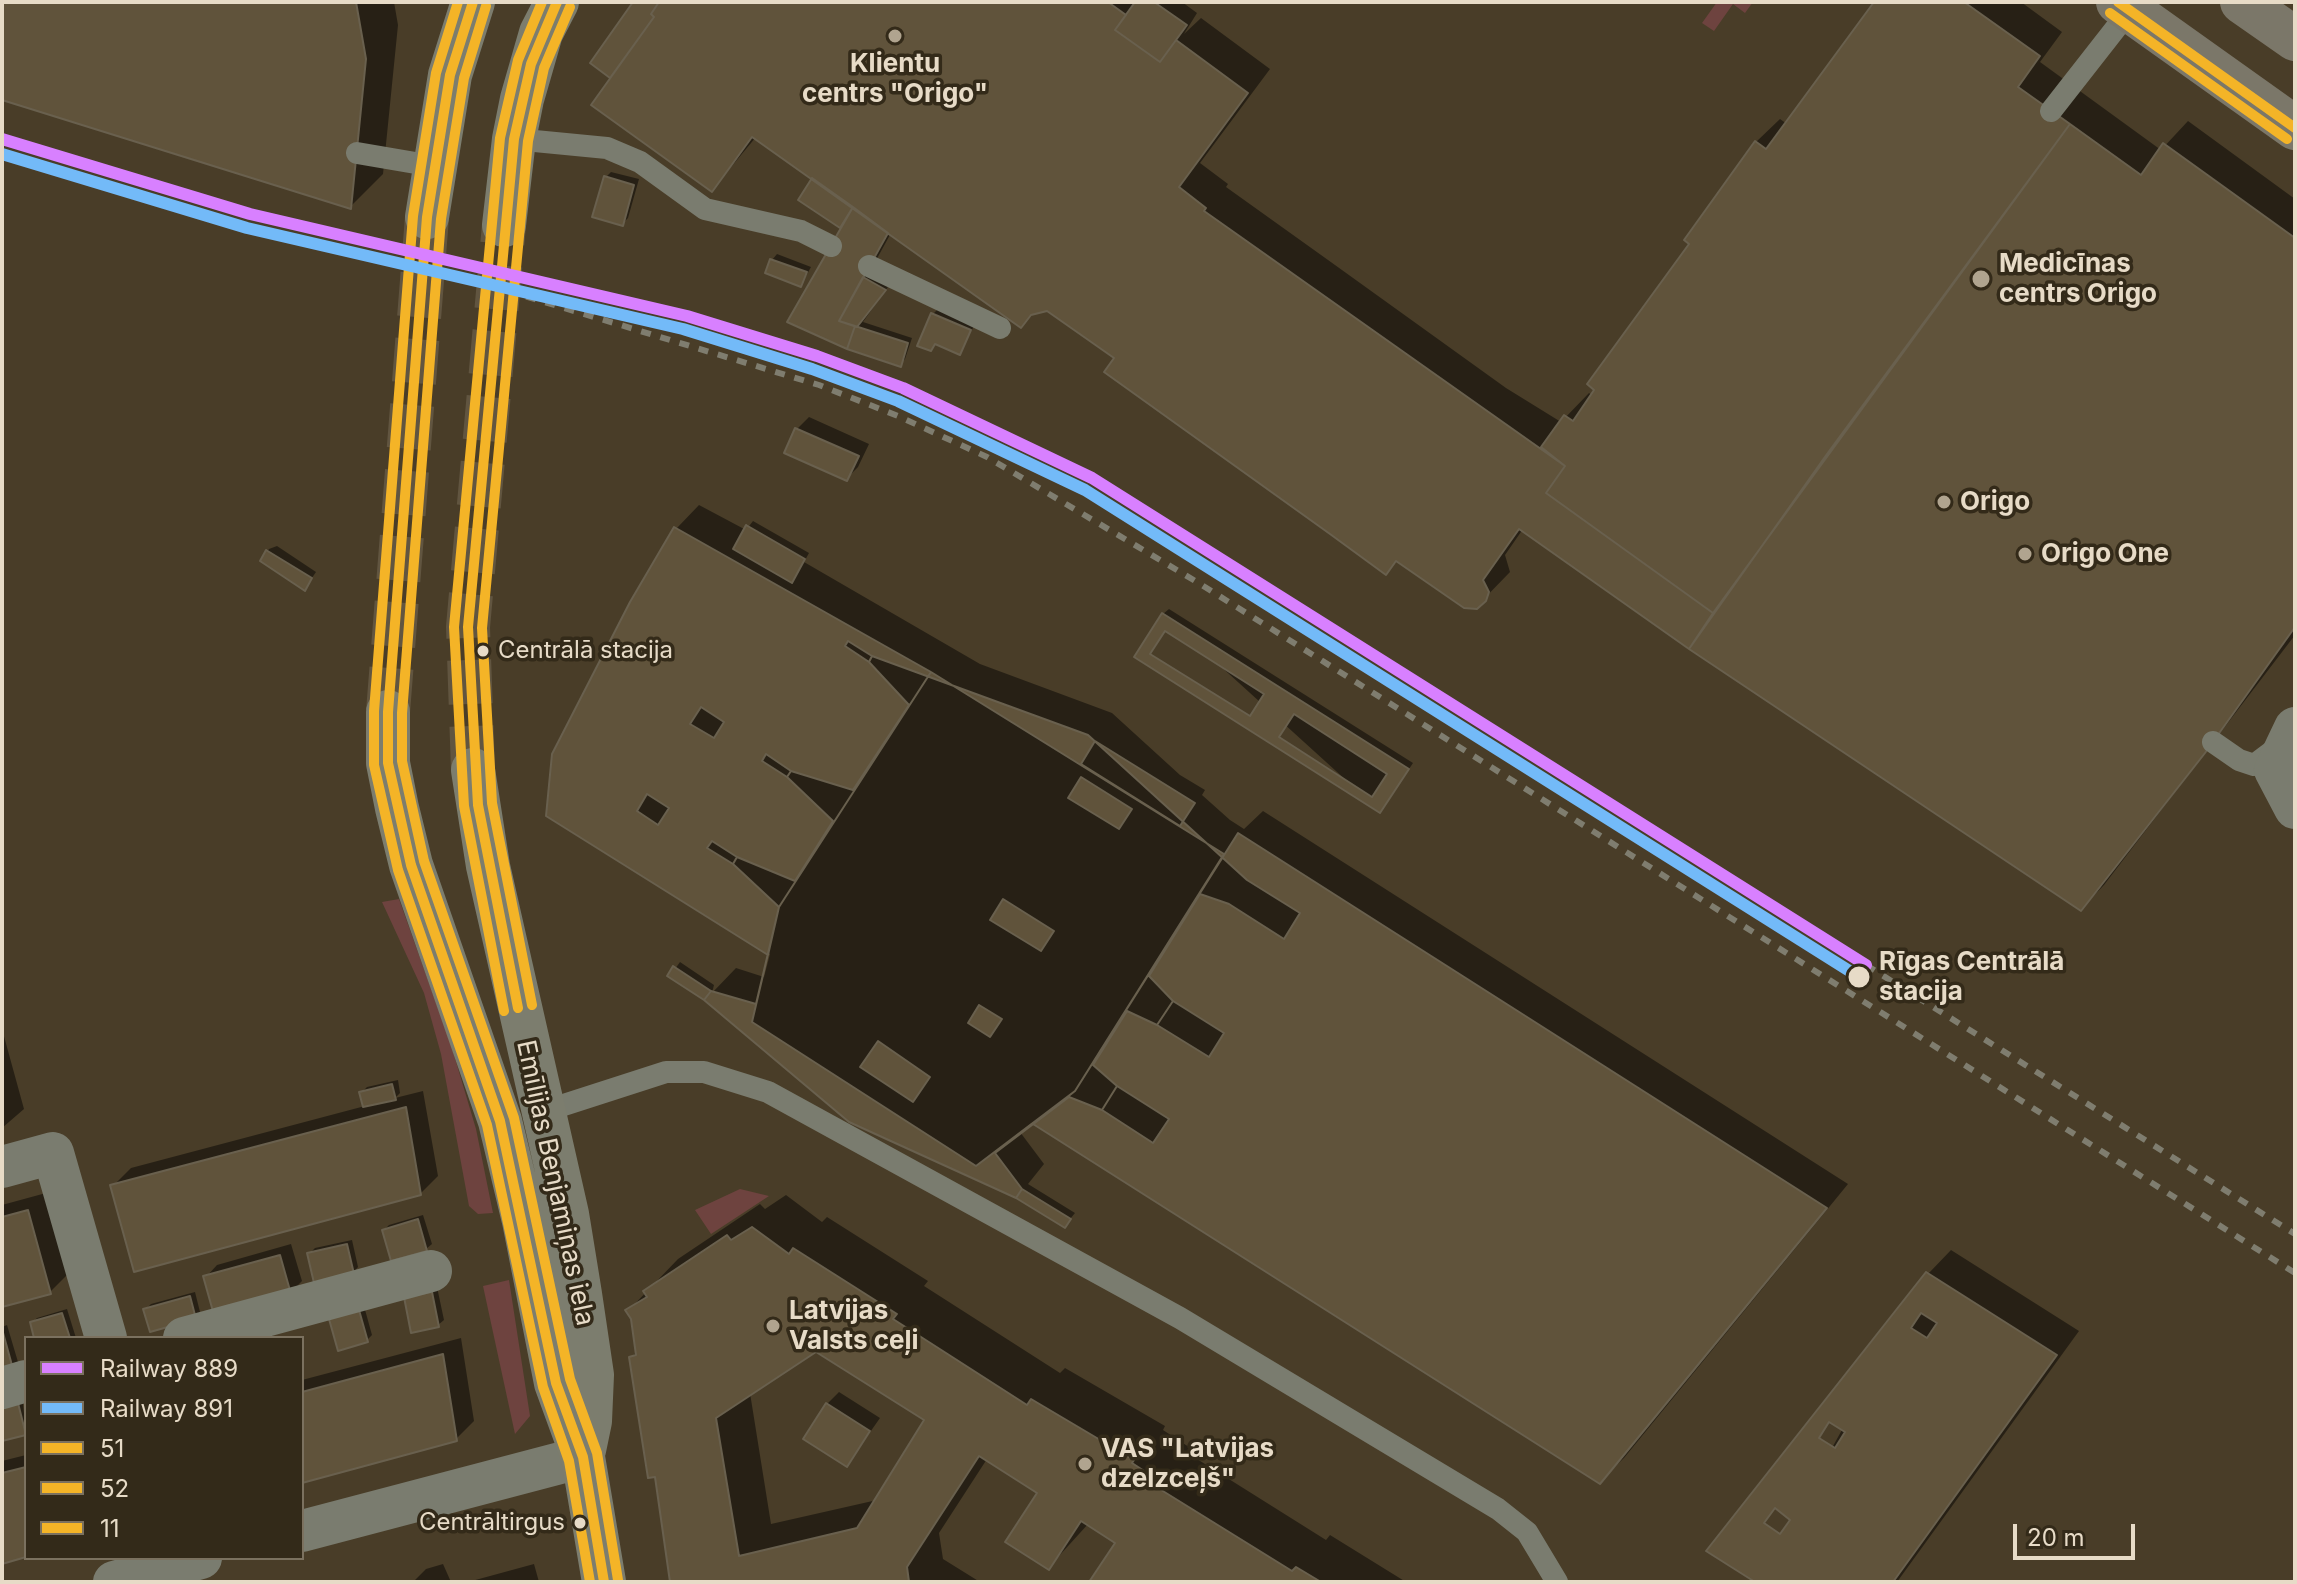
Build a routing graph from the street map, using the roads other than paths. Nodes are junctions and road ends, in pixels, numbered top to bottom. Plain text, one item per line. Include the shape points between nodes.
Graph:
1 (457, 2) edge
2 (473, 2) edge
3 (557, 2) edge
4 (2242, 2) edge
5 (2124, 6) edge
6 (2295, 39) edge
7 (456, 51) junction
8 (2051, 111) dead end
9 (2295, 128) edge
10 (514, 139) junction
11 (357, 153) dead end
12 (433, 166) junction
13 (427, 217) tunnel mouth
14 (504, 225) tunnel mouth
15 (831, 246) dead end
16 (869, 266) dead end
17 (1000, 328) dead end
18 (388, 712) tunnel mouth
19 (2213, 742) dead end
20 (2286, 746) edge
21 (473, 770) tunnel mouth
22 (2295, 808) edge
23 (542, 1112) junction
24 (2, 1167) edge
25 (431, 1271) dead end
26 (105, 1336) edge
27 (191, 1336) edge
28 (24, 1382) edge
29 (2, 1388) edge
30 (583, 1457) junction
31 (304, 1530) edge
32 (180, 1561) edge
33 (114, 1582) edge
34 (604, 1582) edge
35 (1557, 1582) edge

1 - 7 street
2 - 7 street
3 - 10 street via 531,64
4 - 6 highway
5 - 8 lane
5 - 9 highway
7 - 12 street
10 - 14 street
10 - 15 lane via 607,148 640,162 705,209 801,231
11 - 12 lane
12 - 13 street
16 - 17 lane
18 - 30 street, Emīlijas Benjamiņas iela via 388,763 411,865 500,1121 556,1383
19 - 20 lane via 2254,765
20 - 22 street
21 - 23 street, Emīlijas Benjamiņas iela via 488,866
23 - 30 street, Emīlijas Benjamiņas iela via 567,1214 592,1375
23 - 35 lane via 666,1072 704,1072 768,1092 1180,1318 1498,1509 1527,1532
24 - 26 street via 53,1153
25 - 27 street
28 - 29 street
30 - 31 street
30 - 34 street, Emīlijas Benjamiņas iela
32 - 33 street

